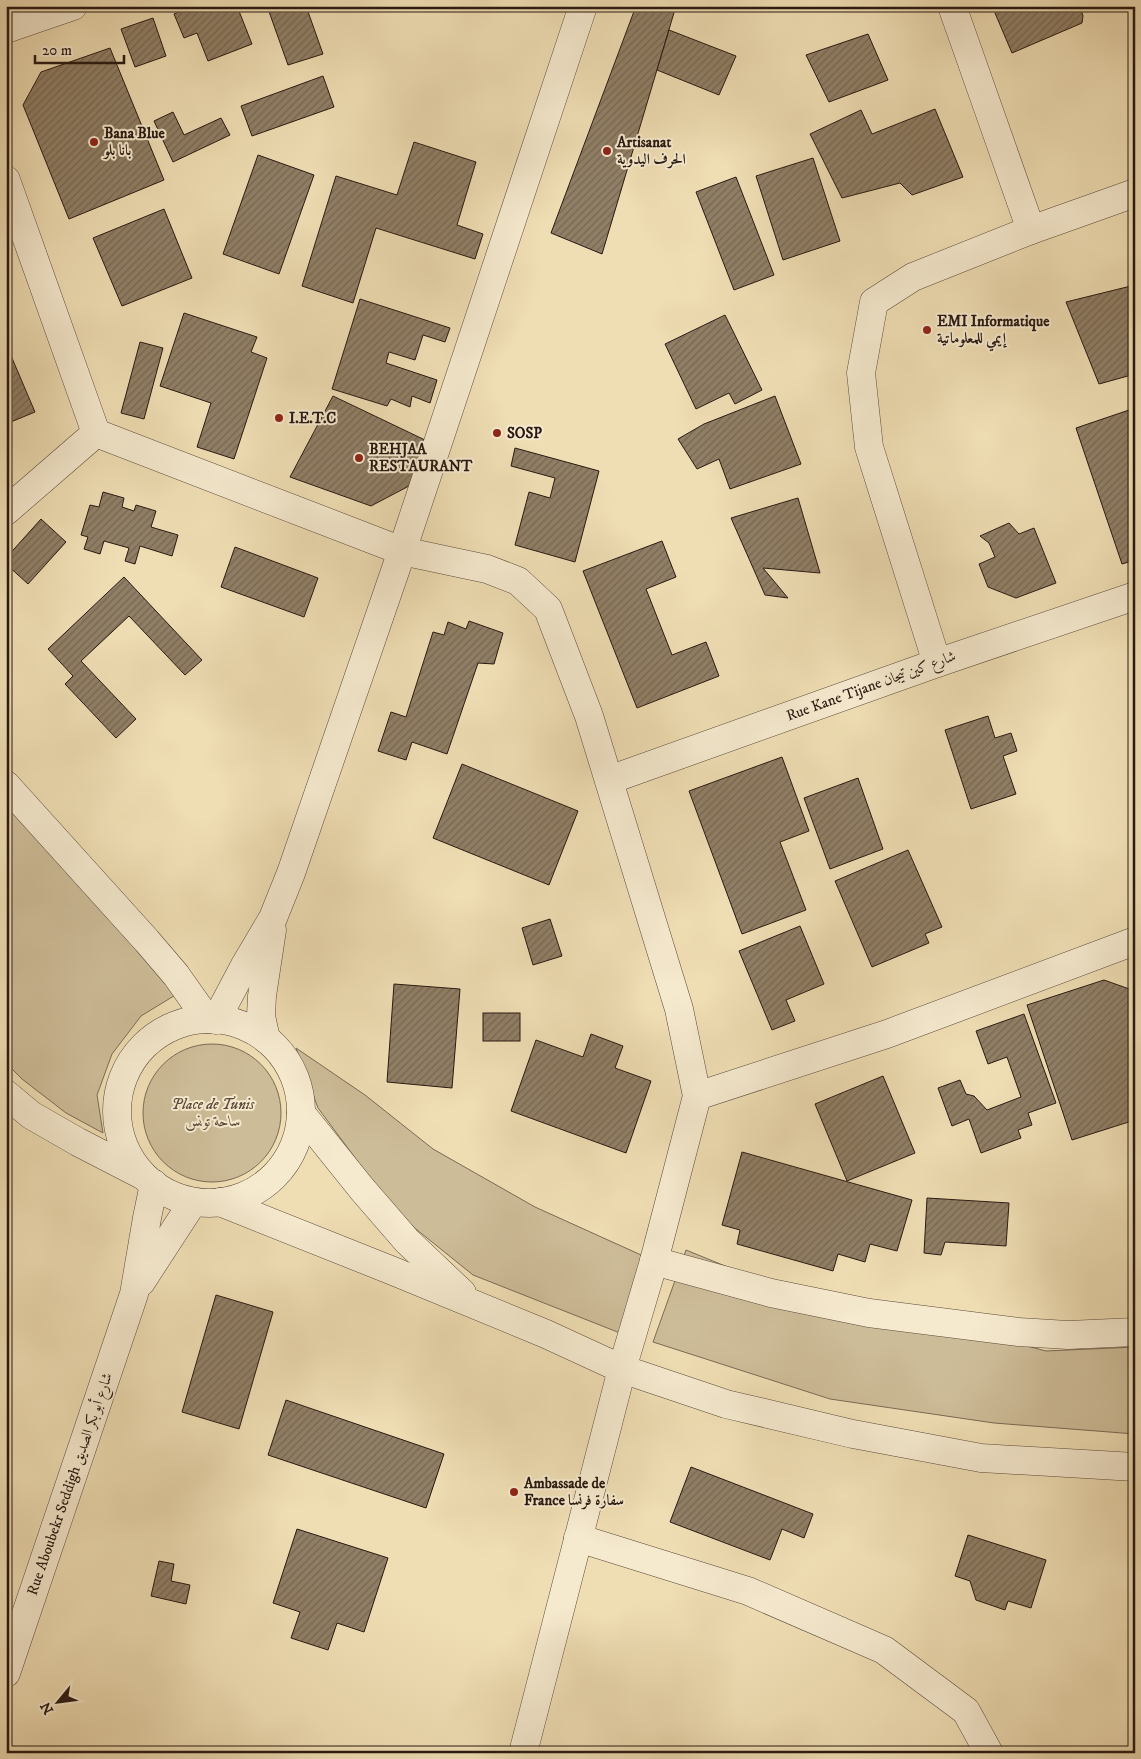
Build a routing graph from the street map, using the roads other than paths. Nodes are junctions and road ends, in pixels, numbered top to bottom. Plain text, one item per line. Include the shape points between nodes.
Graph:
1 (73, 6) edge
2 (583, 6) edge
3 (952, 6) edge
4 (6, 29) edge
5 (6, 180) edge
6 (1135, 193) edge
7 (1031, 230) junction
8 (96, 434) junction
9 (6, 511) edge
10 (402, 551) junction
11 (1135, 596) edge
12 (937, 663) junction
13 (609, 780) junction
14 (6, 785) edge
15 (273, 918) junction
16 (1135, 941) edge
17 (212, 1020) junction
18 (266, 1039) junction
19 (6, 1094) edge
20 (697, 1096) junction
21 (301, 1113) junction
22 (150, 1181) junction
23 (193, 1202) junction
24 (220, 1202) junction
25 (654, 1261) junction
26 (134, 1294) junction
27 (474, 1305) junction
28 (1135, 1332) edge
29 (622, 1368) junction
30 (1135, 1467) edge
31 (578, 1538) junction
32 (6, 1673) edge
33 (523, 1753) edge
34 (990, 1753) edge

1 - 4 street
2 - 10 street
3 - 7 street
5 - 8 street
6 - 7 street
7 - 12 street via 913,277 874,302 861,373 869,447
8 - 9 street
8 - 10 street
10 - 13 street via 487,569 518,581 548,609 589,716
10 - 15 street
11 - 12 street, Rue Kane Tijane شارع كين تيجان
12 - 13 street, Rue Kane Tijane شارع كين تيجان
13 - 20 street via 679,1009
14 - 17 street via 176,975
15 - 17 street
15 - 18 street via 262,996
16 - 20 street via 887,1034
17 - 18 street via 237,1024
17 - 22 street via 189,1021 156,1036 142,1048 123,1078 119,1096 120,1132 135,1165
18 - 21 street via 292,1072
19 - 22 street via 31,1114
20 - 25 street
21 - 24 street via 293,1149 277,1173 256,1191
21 - 27 street via 407,1241
22 - 23 street via 179,1198
22 - 26 street, Rue Aboubekr Seddigh شارع أبو بكر الصديق
23 - 24 street
23 - 26 street, Rue Aboubekr Seddigh شارع أبو بكر الصديق
24 - 27 street
25 - 28 street via 771,1293 868,1313 1018,1332 1068,1335
25 - 29 street
26 - 32 street, Rue Aboubekr Seddigh شارع أبو بكر الصديق
27 - 29 street
29 - 30 street via 726,1404 853,1434 981,1458
29 - 31 street
31 - 33 street
31 - 34 street via 748,1591 884,1650 966,1711

